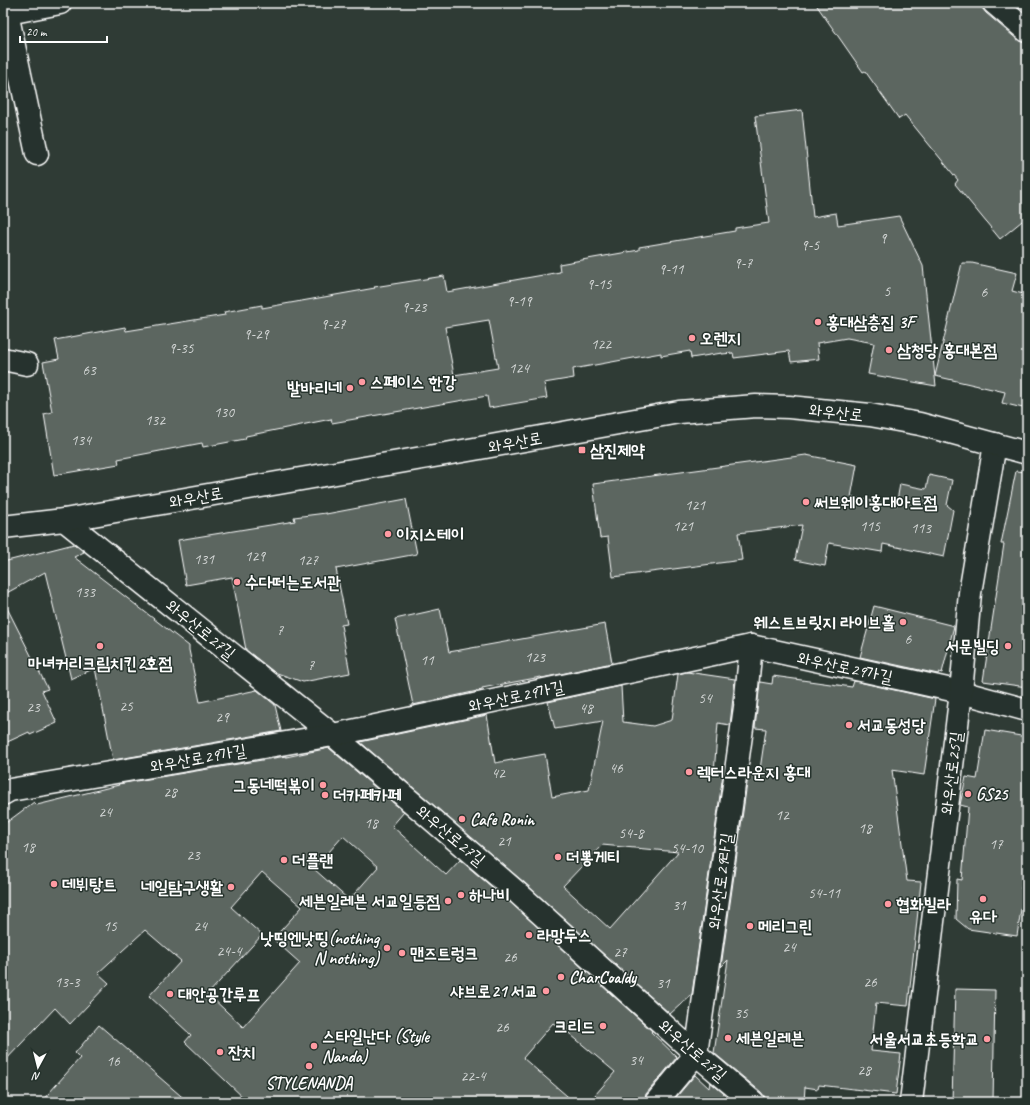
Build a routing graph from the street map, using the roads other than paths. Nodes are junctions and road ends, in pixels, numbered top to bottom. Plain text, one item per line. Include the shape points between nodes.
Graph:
1 (60, 3) edge
2 (994, 3) edge
3 (5, 13) edge
4 (1027, 31) edge
5 (37, 154) dead end
6 (3, 359) edge
7 (27, 364) dead end
8 (995, 444) junction
9 (1027, 452) edge
10 (64, 520) junction
11 (3, 527) edge
12 (751, 646) junction
13 (961, 692) junction
14 (1027, 710) edge
15 (333, 735) junction
16 (3, 794) edge
17 (696, 1054) junction
18 (656, 1102) edge
19 (753, 1102) edge
20 (911, 1102) edge

1 - 3 street
2 - 4 street
3 - 5 street
6 - 7 street
8 - 9 street, 와우산로
8 - 10 street, 와우산로 via 920,424 870,415 756,406 686,412
8 - 13 street, 와우산로25길 via 970,593
10 - 11 street, 와우산로
10 - 15 street, 와우산로27길
12 - 13 street, 와우산로29가길
12 - 15 street, 와우산로29가길
12 - 17 street, 와우산로29라길 via 745,707
13 - 14 street, 와우산로29가길
13 - 20 street, 와우산로25길
15 - 16 street, 와우산로29가길 via 10,790
15 - 17 street, 와우산로27길 via 519,894
17 - 18 street
17 - 19 street, 와우산로27길

